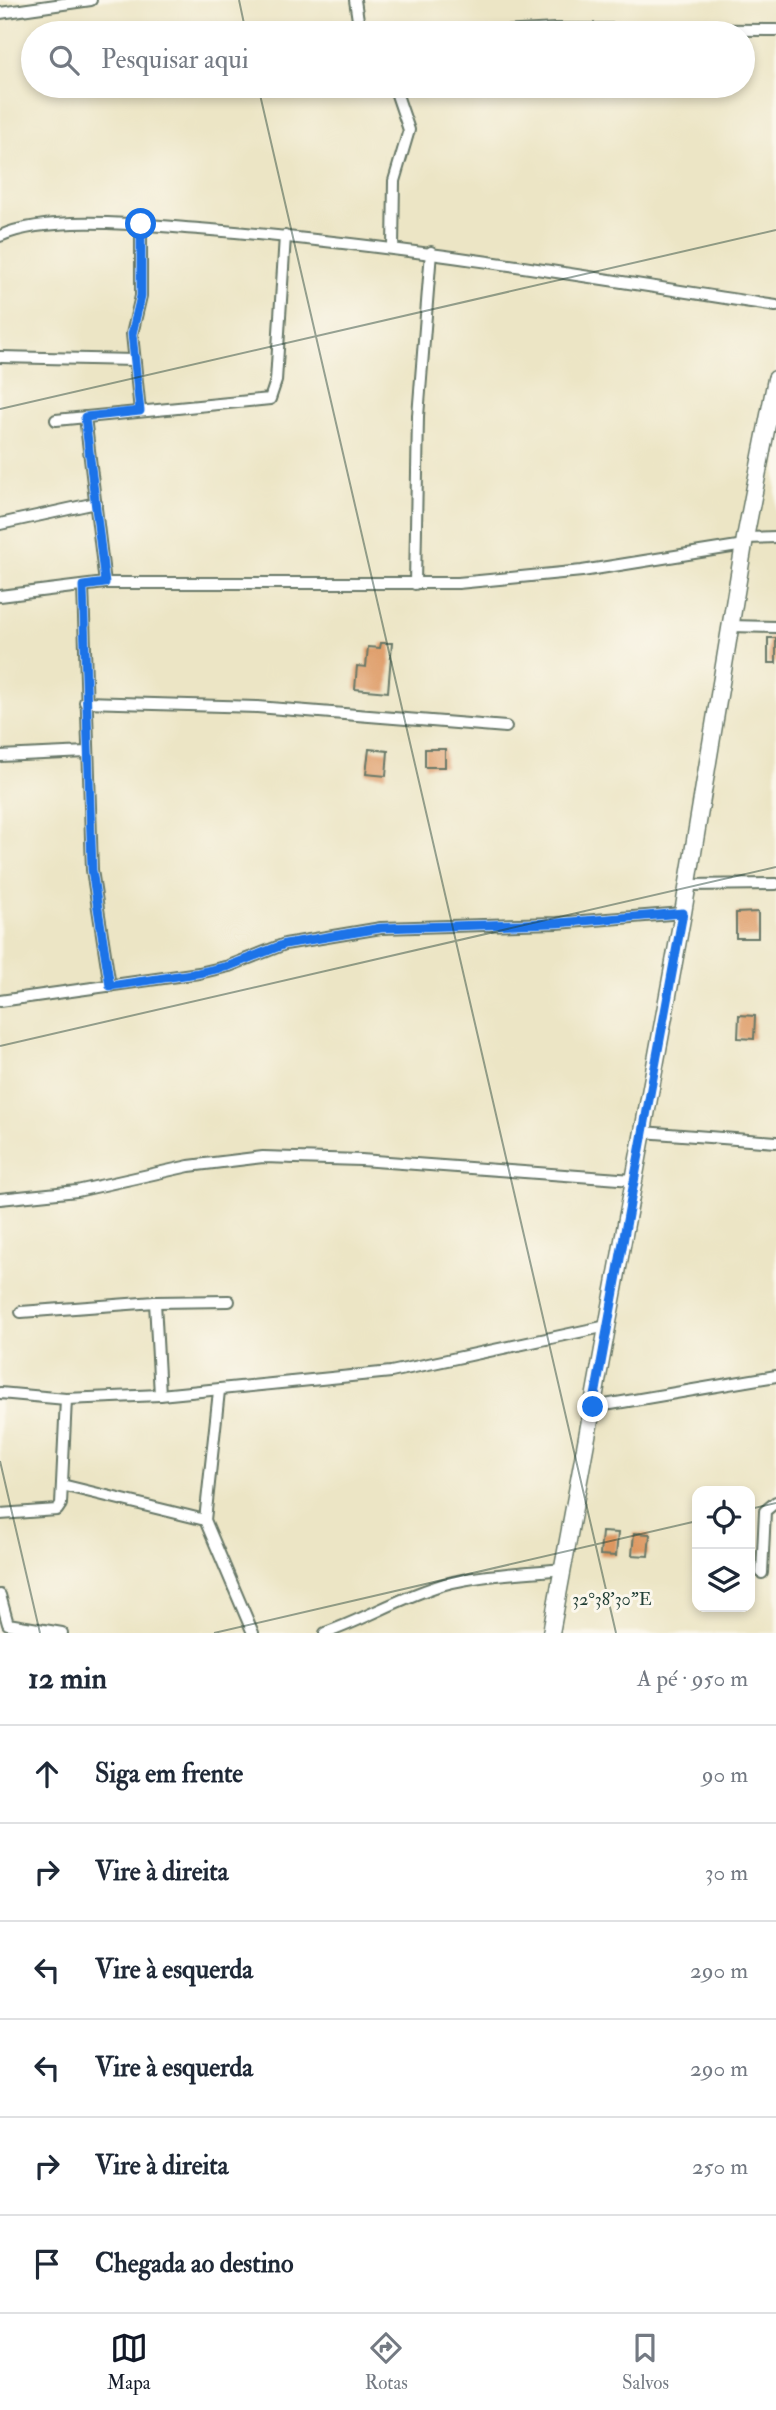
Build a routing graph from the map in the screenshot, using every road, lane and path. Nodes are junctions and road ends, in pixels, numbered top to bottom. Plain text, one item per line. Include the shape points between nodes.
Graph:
1 (91, 0) edge
2 (355, 0) edge
3 (0, 13) edge
4 (359, 21) edge
5 (755, 30) edge
6 (776, 30) edge
7 (398, 98) edge
8 (141, 224) junction
9 (0, 236) edge
10 (285, 236) junction
11 (393, 248) junction
12 (431, 252) junction
13 (776, 306) edge
14 (0, 358) edge
15 (134, 359) junction
16 (776, 379) edge
17 (140, 411) junction
18 (85, 417) junction
19 (57, 420) dead end
20 (771, 426) edge
21 (96, 503) junction
22 (0, 524) edge
23 (776, 537) edge
24 (744, 541) junction
25 (105, 583) junction
26 (415, 584) junction
27 (83, 586) junction
28 (0, 596) edge
29 (730, 626) junction
30 (776, 627) edge
31 (85, 702) junction
32 (506, 727) dead end
33 (88, 752) junction
34 (0, 756) edge
35 (776, 884) edge
36 (687, 885) junction
37 (683, 913) junction
38 (110, 986) junction
39 (0, 1001) edge
40 (642, 1132) junction
41 (776, 1142) edge
42 (633, 1180) junction
43 (0, 1199) edge
44 (229, 1301) dead end
45 (155, 1302) junction
46 (21, 1312) dead end
47 (607, 1326) junction
48 (776, 1376) edge
49 (219, 1391) junction
50 (0, 1393) edge
51 (160, 1395) junction
52 (66, 1399) junction
53 (593, 1407) junction
54 (62, 1485) junction
55 (776, 1502) edge
56 (0, 1514) edge
57 (205, 1520) junction
58 (563, 1569) junction
59 (762, 1573) dead end
60 (0, 1595) edge
61 (62, 1633) edge
62 (253, 1633) edge
63 (325, 1633) edge
64 (551, 1633) edge

1 - 3 street
2 - 4 street
5 - 6 street
7 - 11 street via 408,130 395,174
8 - 9 street via 62,225
8 - 10 street
8 - 15 street via 141,296 132,334
10 - 11 street
10 - 17 street via 273,395 261,401
11 - 12 street
12 - 13 street
12 - 26 street via 418,416
14 - 15 street
15 - 17 street
16 - 20 street
17 - 18 street
18 - 19 street
18 - 21 street
20 - 24 street
21 - 22 street
21 - 25 street
23 - 24 street
24 - 26 street via 526,578
24 - 29 street
25 - 26 street
25 - 27 street
27 - 28 street
27 - 31 street
29 - 30 street
29 - 36 street
31 - 32 street via 257,707
31 - 33 street
33 - 34 street
33 - 38 street via 92,870
35 - 36 street
36 - 37 street
37 - 38 street via 557,923 381,928 285,944 198,973
37 - 40 street
38 - 39 street
40 - 41 street
40 - 42 street
42 - 43 street via 263,1157 190,1166 77,1191
42 - 47 street
44 - 45 street
45 - 46 street
45 - 51 street
47 - 49 street via 391,1372
47 - 53 street
48 - 53 street
49 - 51 street
49 - 57 street
50 - 52 street
51 - 52 street
52 - 54 street
53 - 58 street
54 - 56 street via 61,1504 51,1513
54 - 57 street
55 - 59 street via 765,1511
57 - 62 street
58 - 63 street via 447,1583 391,1602
58 - 64 street
60 - 61 street via 8,1624

